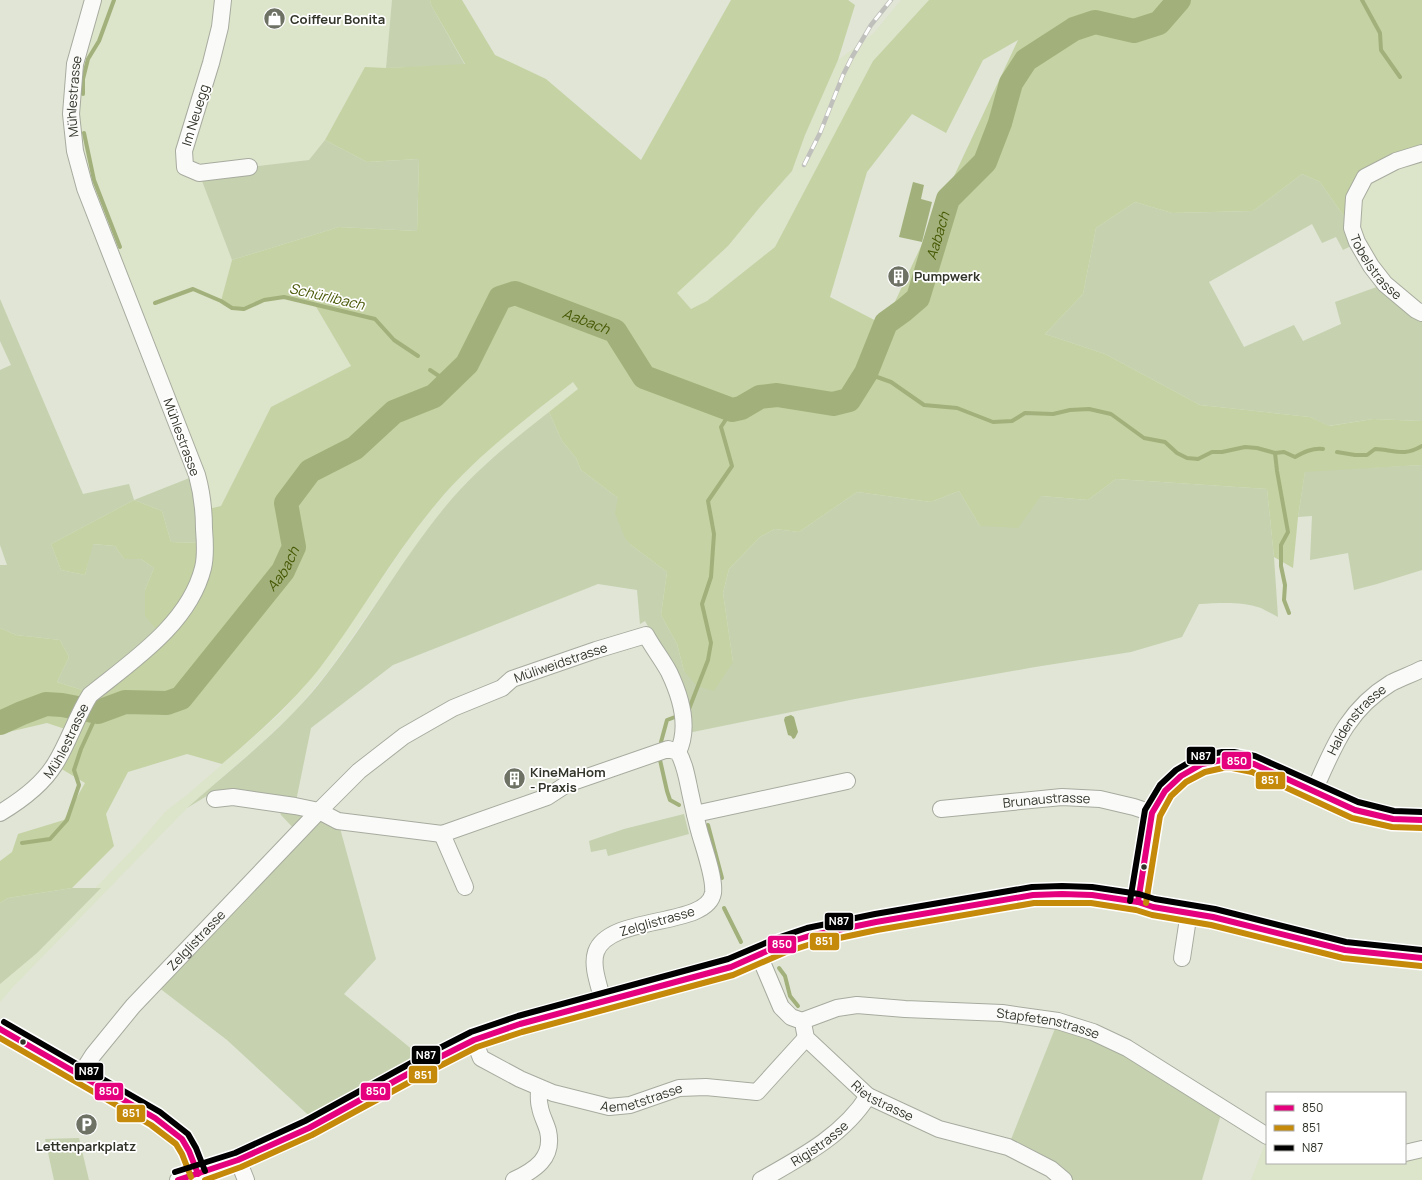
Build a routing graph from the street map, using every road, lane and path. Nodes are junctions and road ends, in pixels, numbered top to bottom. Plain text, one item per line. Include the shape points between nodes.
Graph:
1 (93, 0) edge
2 (223, 0) edge
3 (1422, 153) edge
4 (249, 167) dead end
5 (1422, 313) edge
6 (1422, 669) edge
7 (678, 752) junction
8 (847, 781) dead end
9 (1314, 791) junction
10 (215, 799) dead end
11 (941, 809) dead end
12 (318, 811) junction
13 (0, 812) edge
14 (1152, 813) junction
15 (695, 814) junction
16 (1422, 820) edge
17 (442, 834) junction
18 (465, 887) dead end
19 (1138, 902) junction
20 (1189, 912) junction
21 (759, 955) junction
22 (1182, 958) dead end
23 (1422, 958) edge
24 (603, 1002) junction
25 (802, 1020) junction
26 (0, 1028) edge
27 (806, 1038) junction
28 (474, 1040) junction
29 (80, 1074) junction
30 (539, 1088) junction
31 (868, 1096) junction
32 (1266, 1135) edge
33 (1422, 1149) edge
34 (1406, 1153) edge
35 (238, 1160) junction
36 (198, 1174) junction
37 (1048, 1175) edge
38 (178, 1180) edge
39 (246, 1180) edge
40 (514, 1180) edge
41 (761, 1180) edge
42 (1064, 1180) edge

1 - 13 street, Mühlestrasse via 74,70 71,114 75,151 85,188 197,475 204,510 203,568 193,594 176,618 147,649 90,695 60,757 44,779
2 - 4 street, Im Neuegg via 220,27 211,62 184,151 185,167 199,173
3 - 5 street, Tobelstrasse via 1396,161 1365,177 1354,198 1352,228 1356,242 1385,284
6 - 9 street, Haldenstrasse via 1392,683 1357,711 1336,741
7 - 12 street, Müliweidstrasse via 683,742 680,700 668,671 646,635 512,679 502,688 453,708 404,736 359,771
7 - 15 street, Zelglistrasse via 683,761
7 - 17 street via 668,749 567,784 547,797
8 - 15 street
9 - 14 street via 1254,764 1222,760 1202,764 1181,776 1166,791
9 - 16 street via 1355,810 1393,819
10 - 12 street via 233,797
11 - 14 street, Brunaustrasse via 1069,797 1100,799
12 - 17 street via 338,821
12 - 29 street, Zelglistrasse via 133,1006 93,1054
14 - 19 street
15 - 24 street, Zelglistrasse via 712,880 713,894 706,905 692,912 616,932 602,941 596,952 594,965
17 - 18 street
19 - 20 street via 1153,907
19 - 21 street via 1092,895 1033,895 834,930 796,940
20 - 22 street
20 - 23 street via 1345,950
21 - 24 street via 731,967
21 - 25 street via 781,1008 791,1017
24 - 28 street via 520,1024
25 - 27 street
25 - 32 street, Stapfetenstrasse via 837,1008 857,1005 1002,1013 1058,1021 1093,1032 1127,1048
26 - 29 street
27 - 30 street, Aemetstrasse via 757,1092 706,1087 679,1088 630,1105 609,1107
27 - 31 street, Rietstrasse
28 - 30 street, Aemetstrasse via 481,1058
28 - 35 street via 318,1124
29 - 36 street via 155,1118 177,1134 186,1144
30 - 40 street via 540,1107 548,1134 548,1148 543,1160 534,1170
31 - 37 street, Rietstrasse via 939,1129 1008,1147
31 - 41 street, Rigistrasse via 860,1109 837,1131 808,1153
33 - 34 street
35 - 36 street
35 - 39 street
36 - 38 street
37 - 42 street, Rietstrasse

